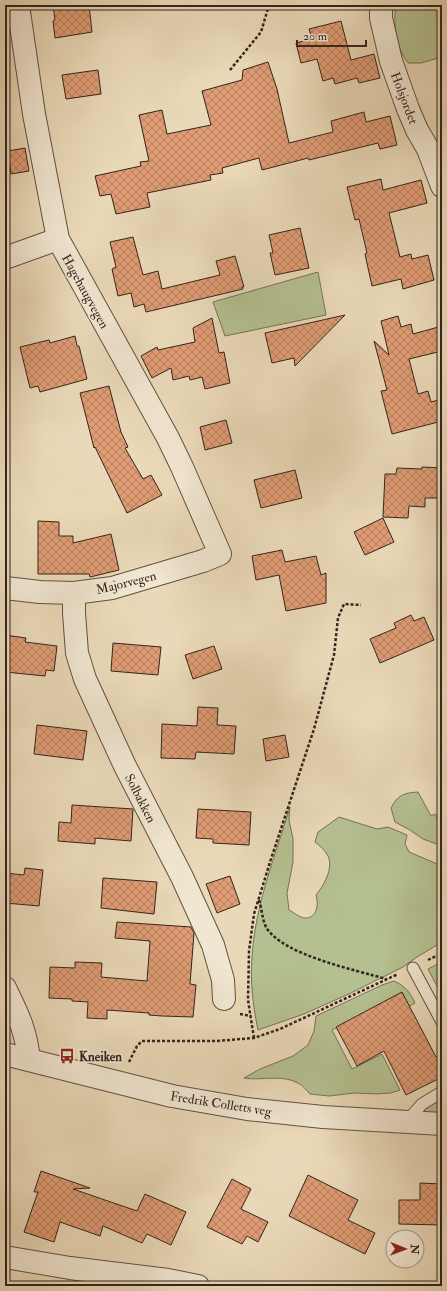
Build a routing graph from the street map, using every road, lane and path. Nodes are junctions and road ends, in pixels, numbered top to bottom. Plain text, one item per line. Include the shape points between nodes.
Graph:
1 (18, 5) edge
2 (269, 5) edge
3 (381, 5) edge
4 (230, 70) dead end
5 (442, 186) edge
6 (58, 239) junction
7 (5, 258) edge
8 (220, 554) joint
9 (5, 588) edge
10 (74, 592) junction
11 (361, 605) dead end
12 (259, 900) junction
13 (442, 953) edge
14 (413, 968) junction
15 (387, 979) junction
16 (5, 988) edge
17 (224, 999) dead end
18 (442, 1022) edge
19 (254, 1038) junction
20 (5, 1054) edge
21 (29, 1060) junction
22 (126, 1067) dead end
23 (442, 1092) edge
24 (405, 1123) junction
25 (442, 1124) edge
26 (5, 1257) edge
27 (198, 1286) edge

1 - 6 street, Hagehaugvegen via 34,114
2 - 4 path via 261,32
3 - 5 street, Holsjordet via 381,18 391,61 408,109 428,149
6 - 7 street
6 - 8 street, Hagehaugvegen via 168,438
8 - 10 street, Majorvegen via 112,588
9 - 10 street, Majorvegen
10 - 17 street, Solbakken via 77,653 85,679 124,766 182,877 213,945 223,980
11 - 12 path via 344,604 338,618 334,656 325,691
12 - 15 path via 265,926 272,936 310,956
12 - 19 path via 248,951 248,1000
13 - 14 path
14 - 15 path
14 - 18 lane
15 - 19 path via 280,1029
16 - 21 street via 20,1018 27,1041
19 - 22 path via 142,1041
20 - 21 street, Fredrik Colletts veg
21 - 24 street, Fredrik Colletts veg via 172,1096 246,1109
23 - 24 lane via 422,1104
24 - 25 street, Fredrik Colletts veg
26 - 27 street

